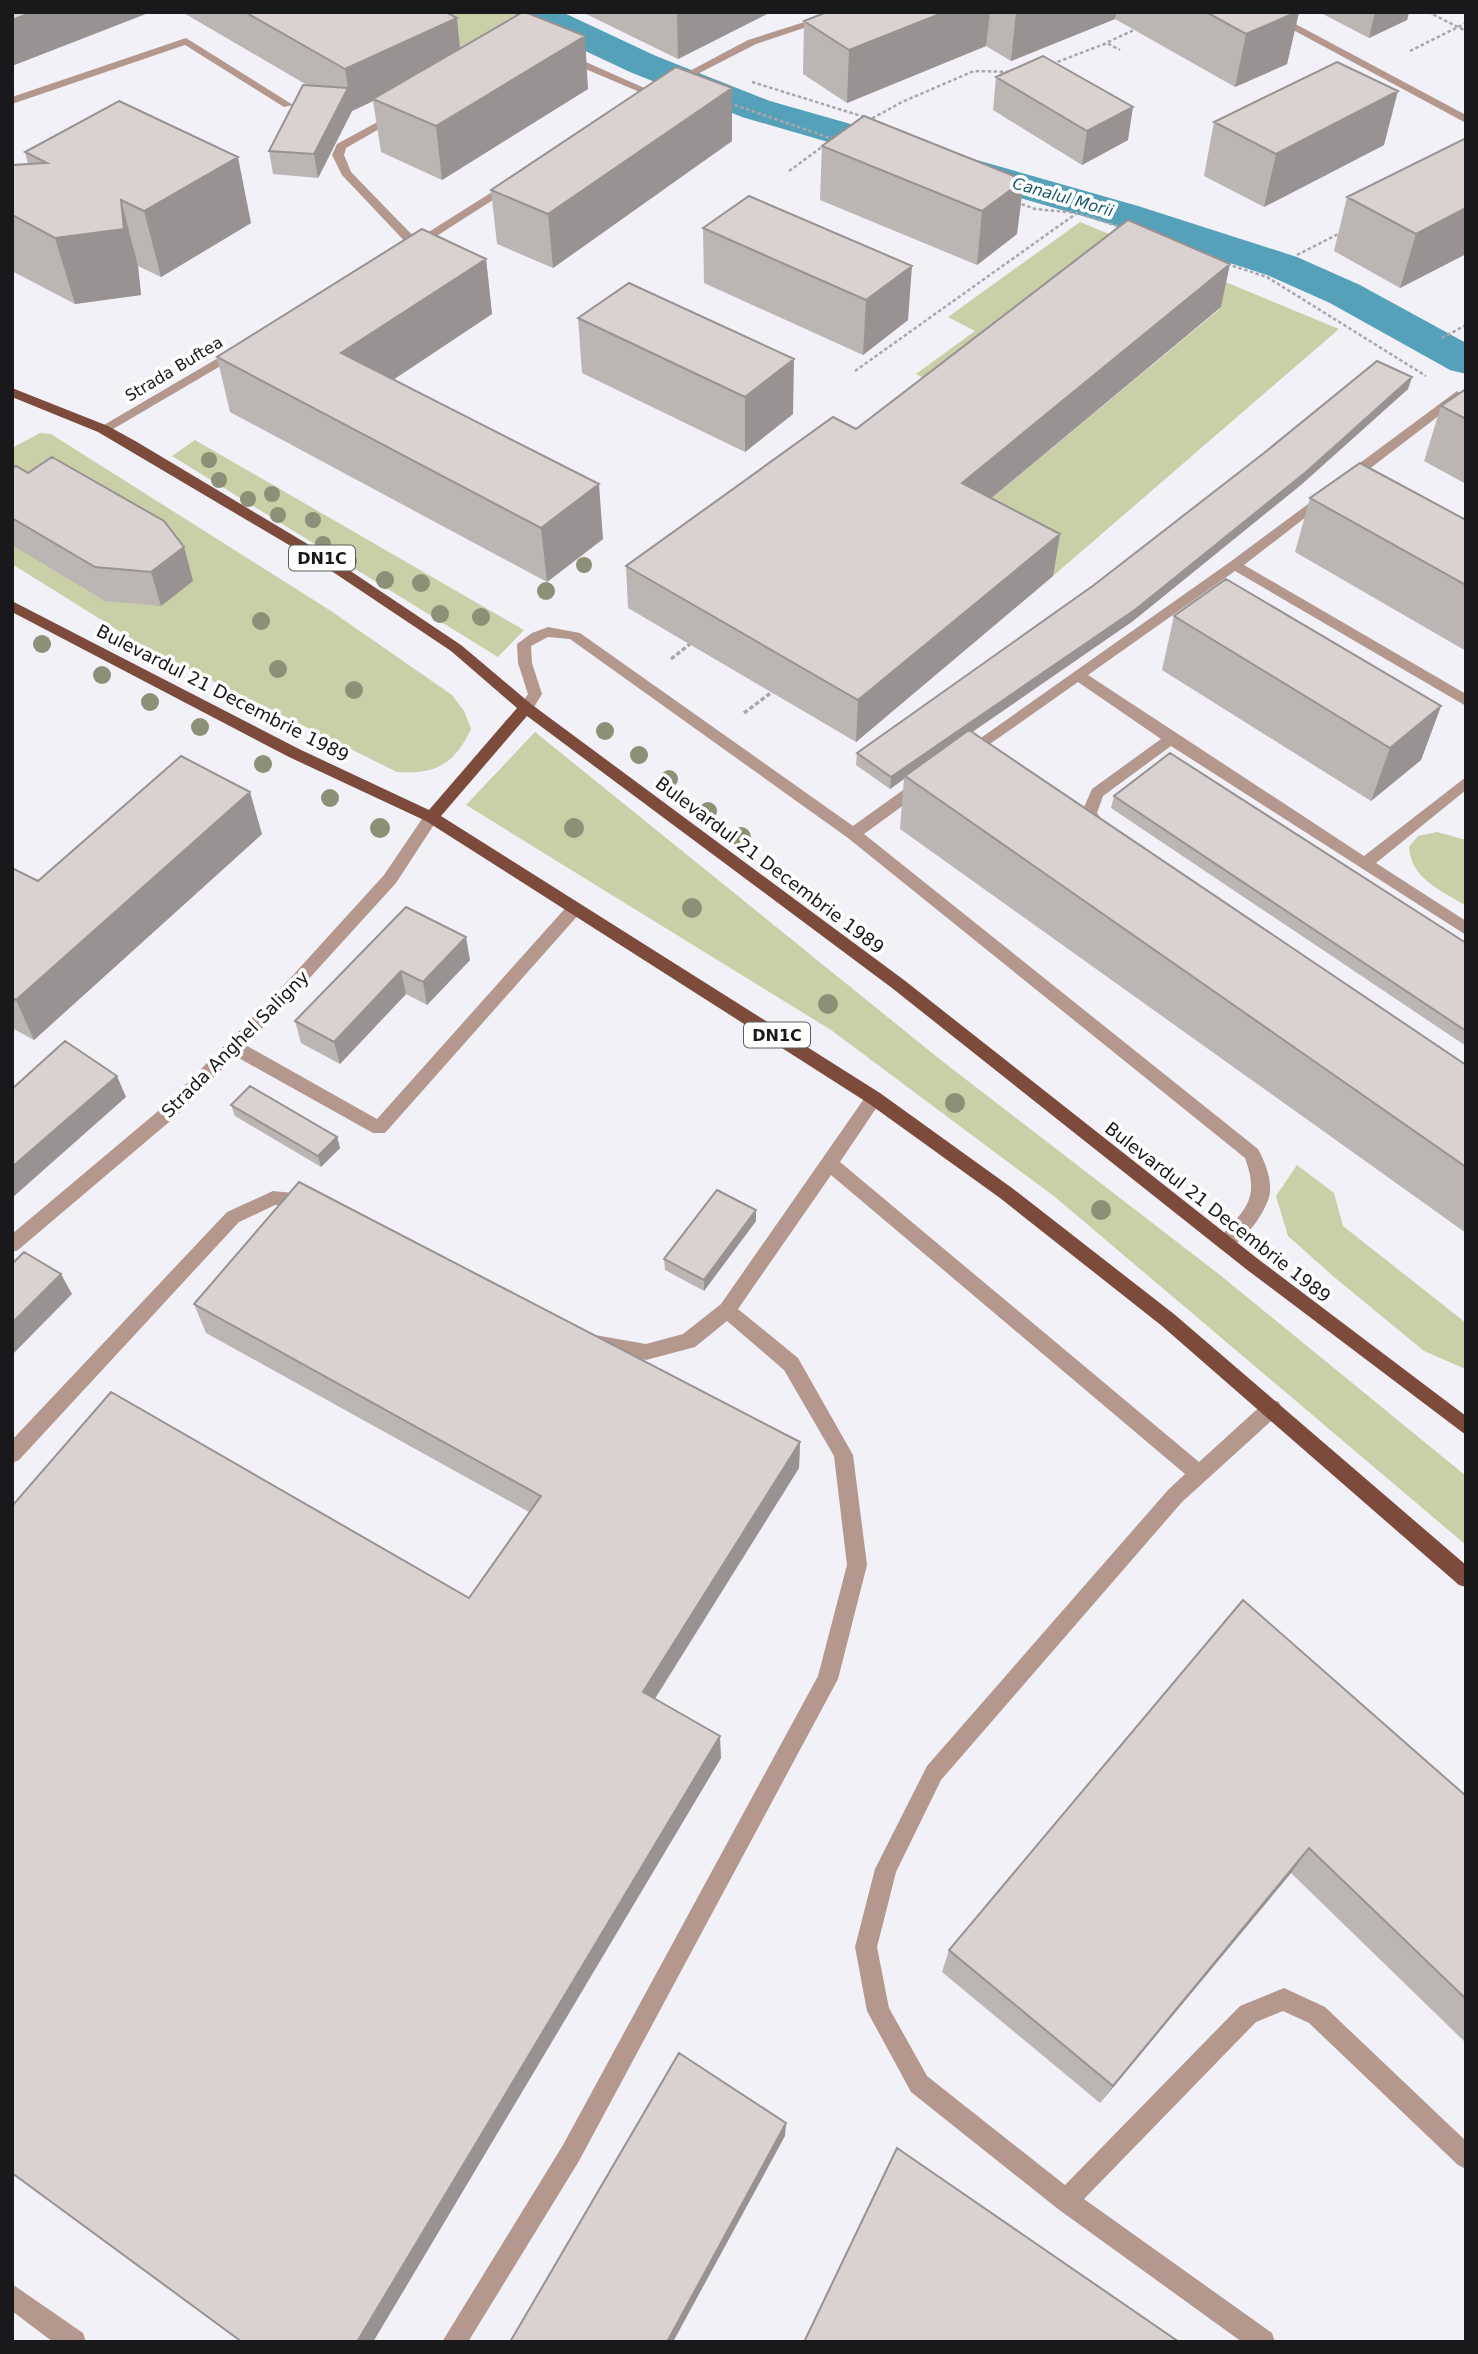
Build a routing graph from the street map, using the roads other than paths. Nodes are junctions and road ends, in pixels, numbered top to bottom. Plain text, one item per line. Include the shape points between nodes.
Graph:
1 (847, 12) edge
2 (1265, 12) edge
3 (554, 52) edge
4 (12, 101) edge
5 (288, 106) dead end
6 (412, 106) edge
7 (1466, 120) edge
8 (518, 180) edge
9 (415, 244) junction
10 (403, 252) edge
11 (249, 343) edge
12 (12, 392) edge
13 (1457, 395) edge
14 (103, 429) junction
15 (1235, 565) junction
16 (12, 606) edge
17 (1079, 676) junction
18 (1466, 701) edge
19 (526, 708) junction
20 (1171, 739) junction
21 (956, 760) edge
22 (935, 775) edge
23 (1462, 791) edge
24 (431, 817) junction
25 (853, 834) junction
26 (1115, 840) edge
27 (1365, 864) junction
28 (575, 908) junction
29 (1466, 929) edge
30 (234, 1048) junction
31 (874, 1098) junction
32 (829, 1163) junction
33 (328, 1207) edge
34 (1225, 1242) junction
35 (12, 1245) edge
36 (727, 1310) junction
37 (580, 1336) edge
38 (1272, 1408) junction
39 (1466, 1427) edge
40 (12, 1454) edge
41 (1199, 1474) junction
42 (1466, 1578) edge
43 (1466, 2157) edge
44 (1066, 2202) junction
45 (12, 2296) edge
46 (74, 2342) edge
47 (454, 2342) edge
48 (1263, 2342) edge

1 - 3 street via 752,42 648,98
2 - 7 street
4 - 5 street via 186,41
6 - 9 street via 341,146 338,155 346,173
8 - 9 street
9 - 10 street
11 - 14 street, Strada Buftea
12 - 14 main road, Bulevardul 21 Decembrie 1989 / DN1C
13 - 15 street via 1366,472
14 - 19 main road, Bulevardul 21 Decembrie 1989 / DN1C via 326,561 456,649
15 - 17 street
15 - 18 street
16 - 24 main road, Bulevardul 21 Decembrie 1989 / DN1C via 295,753
17 - 20 street
17 - 21 street
19 - 24 main road
19 - 25 street via 535,694 521,657 524,643 538,633 557,630 575,636
19 - 34 main road, Bulevardul 21 Decembrie 1989 / DN1C via 898,984
20 - 26 street via 1097,793 1090,814
20 - 27 street
22 - 25 street
23 - 27 street
24 - 28 main road, Bulevardul 21 Decembrie 1989 / DN1C
24 - 30 street, Strada Anghel Saligny via 390,879
25 - 34 street via 1252,1154 1263,1179 1259,1206
27 - 29 street
28 - 30 street via 379,1128
28 - 31 main road, Bulevardul 21 Decembrie 1989 / DN1C
30 - 35 street, Strada Anghel Saligny via 169,1112
31 - 32 street
31 - 38 main road, Bulevardul 21 Decembrie 1989 / DN1C via 1071,1243
32 - 36 street
32 - 41 street
33 - 40 street via 317,1201 273,1198 233,1217
34 - 39 main road, Bulevardul 21 Decembrie 1989 / DN1C
36 - 37 street via 688,1340 646,1352
36 - 47 street via 791,1364 844,1455 858,1565 828,1679 571,2153
38 - 41 street
38 - 42 main road, Bulevardul 21 Decembrie 1989 / DN1C
41 - 44 street via 934,1773 886,1869 866,1947 878,2011 919,2084
43 - 44 street via 1317,2015 1284,1999 1248,2014
44 - 48 street
45 - 46 street

